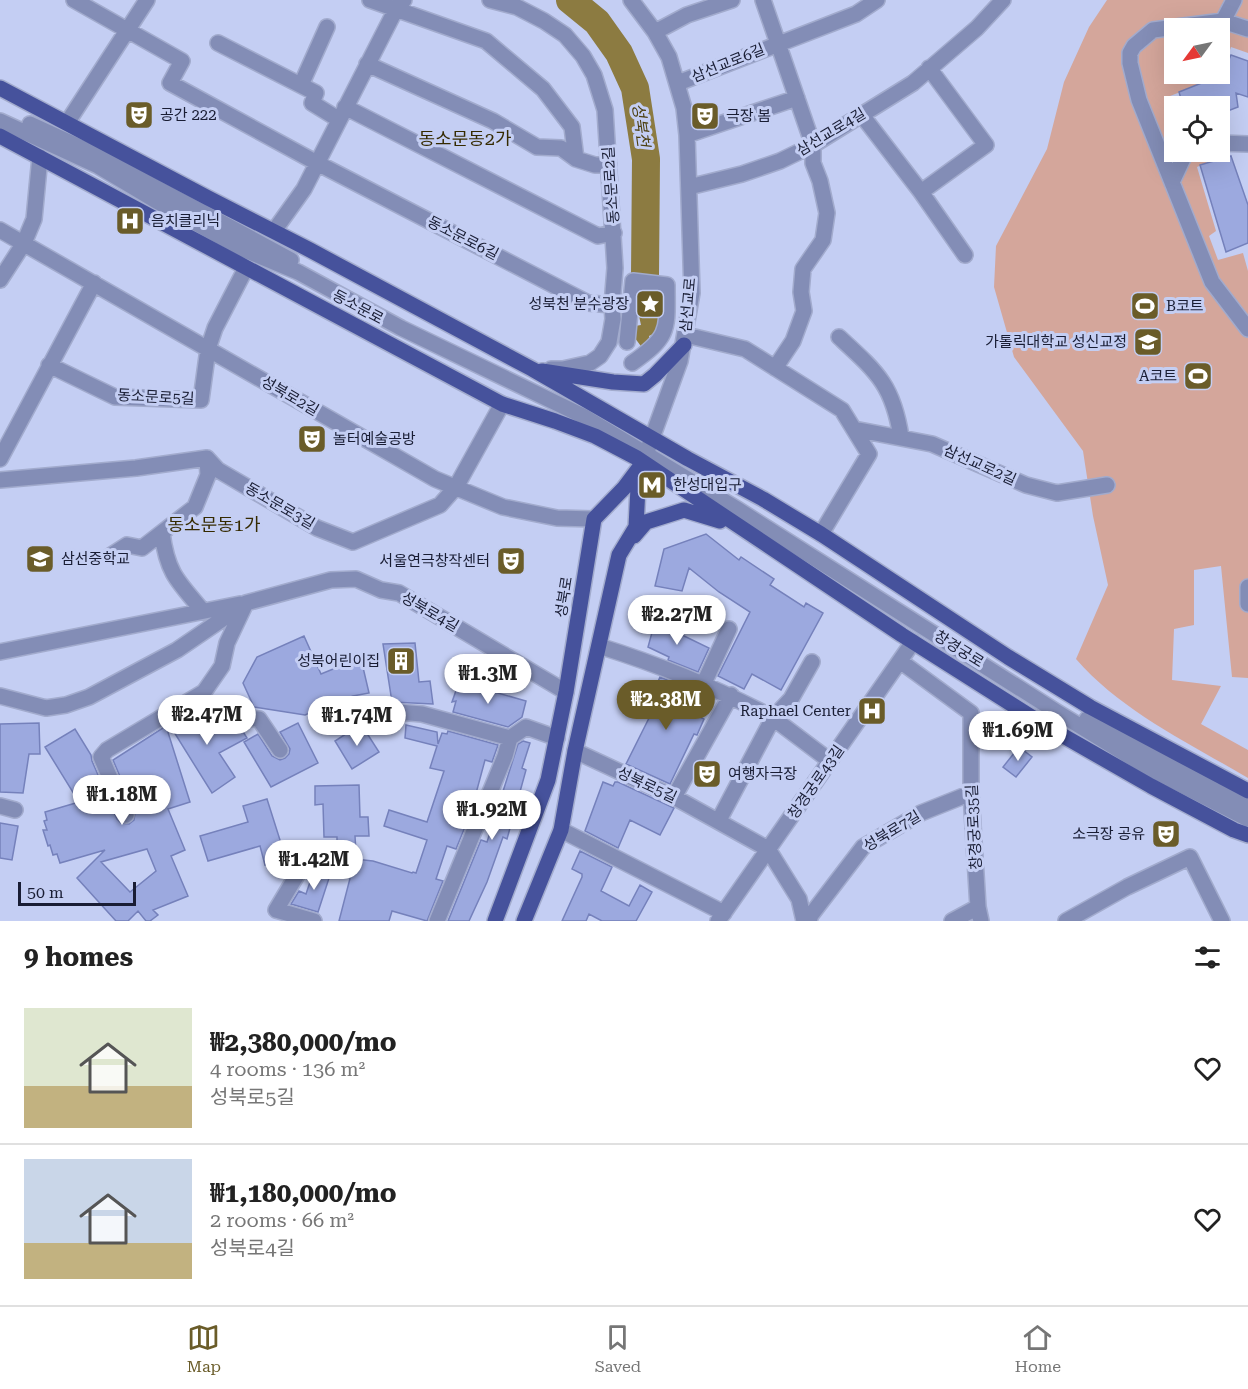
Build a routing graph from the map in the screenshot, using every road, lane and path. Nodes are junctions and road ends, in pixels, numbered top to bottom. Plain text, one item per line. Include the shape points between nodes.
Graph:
1 (74, 0) edge
2 (147, 0) edge
3 (370, 0) edge
4 (490, 0) edge
5 (632, 0) edge
6 (732, 0) edge
7 (763, 0) edge
8 (877, 0) edge
9 (1003, 0) edge
10 (1234, 0) edge
11 (400, 4) edge
12 (1225, 18) edge
13 (1230, 23) edge
14 (327, 27) dead end
15 (1164, 29) edge
16 (1248, 29) edge
17 (129, 31) junction
18 (656, 32) junction
19 (777, 43) junction
20 (218, 44) dead end
21 (367, 64) junction
22 (929, 68) junction
23 (678, 83) junction
24 (301, 85) junction
25 (0, 88) edge
26 (797, 98) junction
27 (0, 111) edge
28 (342, 113) junction
29 (861, 114) junction
30 (0, 121) edge
31 (67, 123) junction
32 (687, 135) junction
33 (0, 136) edge
34 (1230, 143) edge
35 (1248, 144) edge
36 (813, 145) junction
37 (1164, 145) edge
38 (40, 157) junction
39 (576, 159) junction
40 (1169, 162) edge
41 (1181, 162) edge
42 (317, 163) junction
43 (609, 165) junction
44 (1172, 182) junction
45 (689, 187) junction
46 (921, 192) junction
47 (0, 230) edge
48 (274, 231) junction
49 (614, 233) junction
50 (24, 243) junction
51 (965, 255) dead end
52 (246, 268) junction
53 (0, 280) edge
54 (94, 283) junction
55 (612, 305) junction
56 (1248, 329) edge
57 (840, 337) dead end
58 (685, 340) junction
59 (208, 349) junction
60 (632, 363) junction
61 (49, 365) junction
62 (775, 368) junction
63 (532, 369) junction
64 (618, 370) dead end
65 (502, 404) junction
66 (854, 429) junction
67 (901, 437) junction
68 (671, 448) joint
69 (646, 453) junction
70 (207, 458) junction
71 (0, 459) edge
72 (663, 476) joint
73 (0, 480) edge
74 (1107, 485) dead end
75 (456, 487) junction
76 (594, 519) junction
77 (746, 530) junction
78 (162, 532) junction
79 (821, 534) junction
80 (619, 555) junction
81 (110, 556) dead end
82 (1248, 587) edge
83 (246, 603) junction
84 (1248, 604) edge
85 (203, 611) junction
86 (729, 629) dead end
87 (914, 642) junction
88 (599, 646) junction
89 (2, 653) edge
90 (900, 661) junction
91 (812, 662) dead end
92 (704, 683) junction
93 (567, 692) junction
94 (201, 694) junction
95 (731, 695) junction
96 (0, 696) edge
97 (374, 710) dead end
98 (773, 718) junction
99 (510, 738) junction
100 (556, 743) junction
101 (280, 750) dead end
102 (575, 755) junction
103 (830, 761) junction
104 (1248, 791) edge
105 (971, 793) junction
106 (674, 797) junction
107 (1248, 807) edge
108 (126, 815) dead end
109 (1248, 819) edge
110 (719, 820) junction
111 (561, 830) junction
112 (1248, 835) edge
113 (768, 849) junction
114 (300, 870) dead end
115 (979, 914) edge
116 (721, 917) edge
117 (314, 921) edge
118 (437, 921) edge
119 (495, 921) edge
120 (524, 921) edge
121 (804, 921) edge
122 (809, 921) edge
123 (952, 921) edge
124 (1066, 921) edge
125 (1222, 921) edge

1 - 17 street
2 - 17 street
3 - 11 street
4 - 43 street, 동소문로2길 via 517,7 544,21 565,35 583,56 594,75 605,110
5 - 18 street, 삼선교로
6 - 18 street via 687,15
7 - 19 street
8 - 19 street, 삼선교로6길 via 856,14
9 - 22 street, 삼선교로4길 via 977,28
10 - 12 street
11 - 21 street
11 - 39 street via 486,40 543,89 572,127
13 - 16 street
14 - 24 street
15 - 37 street via 1154,30 1140,40 1130,52 1130,63 1139,100
17 - 31 street
17 - 42 street, 동소문로6길 via 182,61 170,83
18 - 23 street, 삼선교로
19 - 23 street, 삼선교로6길
19 - 26 street, 삼선교로6길
20 - 24 street
21 - 28 street
21 - 39 street via 493,121 537,147 561,148
22 - 29 street, 삼선교로4길
22 - 46 street via 986,145
23 - 32 street, 삼선교로
24 - 28 street via 316,93 312,103
25 - 31 main road, 동소문로
26 - 32 street
26 - 36 street, 삼선교로6길
27 - 69 street via 92,152 301,266 513,370
28 - 42 street
28 - 49 street via 598,236
29 - 36 street, 삼선교로4길
29 - 46 street
30 - 69 street via 98,166 242,249 298,272 401,328 583,416
31 - 48 main road, 동소문로
32 - 45 street, 삼선교로
33 - 38 main road, 동소문로
34 - 35 street
36 - 45 street, 삼선교로4길 via 742,174
36 - 62 street via 813,163 827,213 823,240 803,269 804,311 793,341
38 - 50 street via 34,219
38 - 52 main road, 동소문로
39 - 43 street
40 - 44 street
41 - 44 street
42 - 48 street
42 - 55 street, 동소문로6길 via 588,303
43 - 49 street, 동소문로2길
44 - 56 street via 1212,282
45 - 58 street, 삼선교로 via 692,292
46 - 51 street
47 - 50 street, 성북로2길
48 - 63 main road, 동소문로
49 - 55 street, 동소문로2길
50 - 53 street
50 - 54 street, 성북로2길
52 - 59 street, 동소문로5길 via 214,328
52 - 65 main road, 동소문로
54 - 59 street, 성북로2길
54 - 61 street
55 - 63 street, 동소문로2길 via 609,342 600,356 590,363 563,369
57 - 67 street via 888,389
58 - 62 street via 745,349
58 - 63 main road via 644,384
58 - 69 street, 삼선교로
59 - 61 street, 동소문로5길 via 201,400 115,397
59 - 75 street, 성북로2길 via 435,479
60 - 60 street via 622,342 633,281 668,285 666,332
60 - 64 street
61 - 71 street
62 - 66 street via 842,410
63 - 69 main road, 동소문로
65 - 69 main road, 동소문로
65 - 75 street, 동소문로3길
66 - 67 street, 삼선교로2길
66 - 79 street via 869,454
67 - 74 street, 삼선교로2길 via 932,444 1026,485 1057,493
68 - 69 main road, 동소문로
68 - 79 main road, 창경궁로
69 - 72 main road, 동소문로
69 - 76 main road via 624,488
69 - 80 main road via 636,527
69 - 107 street via 755,513 1062,706
69 - 109 street via 1150,769
70 - 73 street
70 - 75 street, 동소문로3길 via 218,470 317,528 353,542 440,505
70 - 78 street via 208,476 195,507
72 - 77 main road, 창경궁로
75 - 76 street, 성북로2길 via 503,507 557,519
76 - 93 main road, 성북로
77 - 80 main road via 684,510 646,522
77 - 87 main road, 창경궁로
78 - 81 street via 142,548 127,545
78 - 85 street via 172,574
79 - 104 main road, 창경궁로 via 1090,708
80 - 88 main road
82 - 84 street
83 - 85 street
83 - 93 street, 성북로4길 via 331,580 356,579 399,593
83 - 94 street via 227,643 222,666
83 - 96 street, 성북로4길 via 177,650 89,697 46,708
85 - 89 street
86 - 92 street
87 - 90 street, 창경궁로43길
87 - 112 main road, 창경궁로 via 1056,732
88 - 92 street
88 - 102 main road
90 - 103 street, 창경궁로43길
90 - 105 street, 창경궁로35길 via 971,713
91 - 98 street via 791,699
92 - 95 street
93 - 100 main road, 성북로
94 - 101 street via 216,717 260,719
94 - 108 street via 107,750 101,758
95 - 98 street
95 - 106 street
97 - 99 street via 422,714
98 - 103 street
98 - 110 street
99 - 100 street via 526,727
99 - 118 street
100 - 102 main road
100 - 119 main road, 성북로 via 548,780
102 - 106 street, 성북로5길
102 - 111 main road
103 - 113 street, 창경궁로43길
105 - 115 street, 창경궁로35길
105 - 122 street, 성북로7길 via 921,813 863,846
106 - 110 street, 성북로5길
110 - 113 street, 성북로5길
111 - 116 street
111 - 120 main road
113 - 116 street, 창경궁로43길
113 - 121 street, 성북로5길 via 799,899
114 - 117 street via 276,910
115 - 123 street
124 - 125 street via 1190,857

